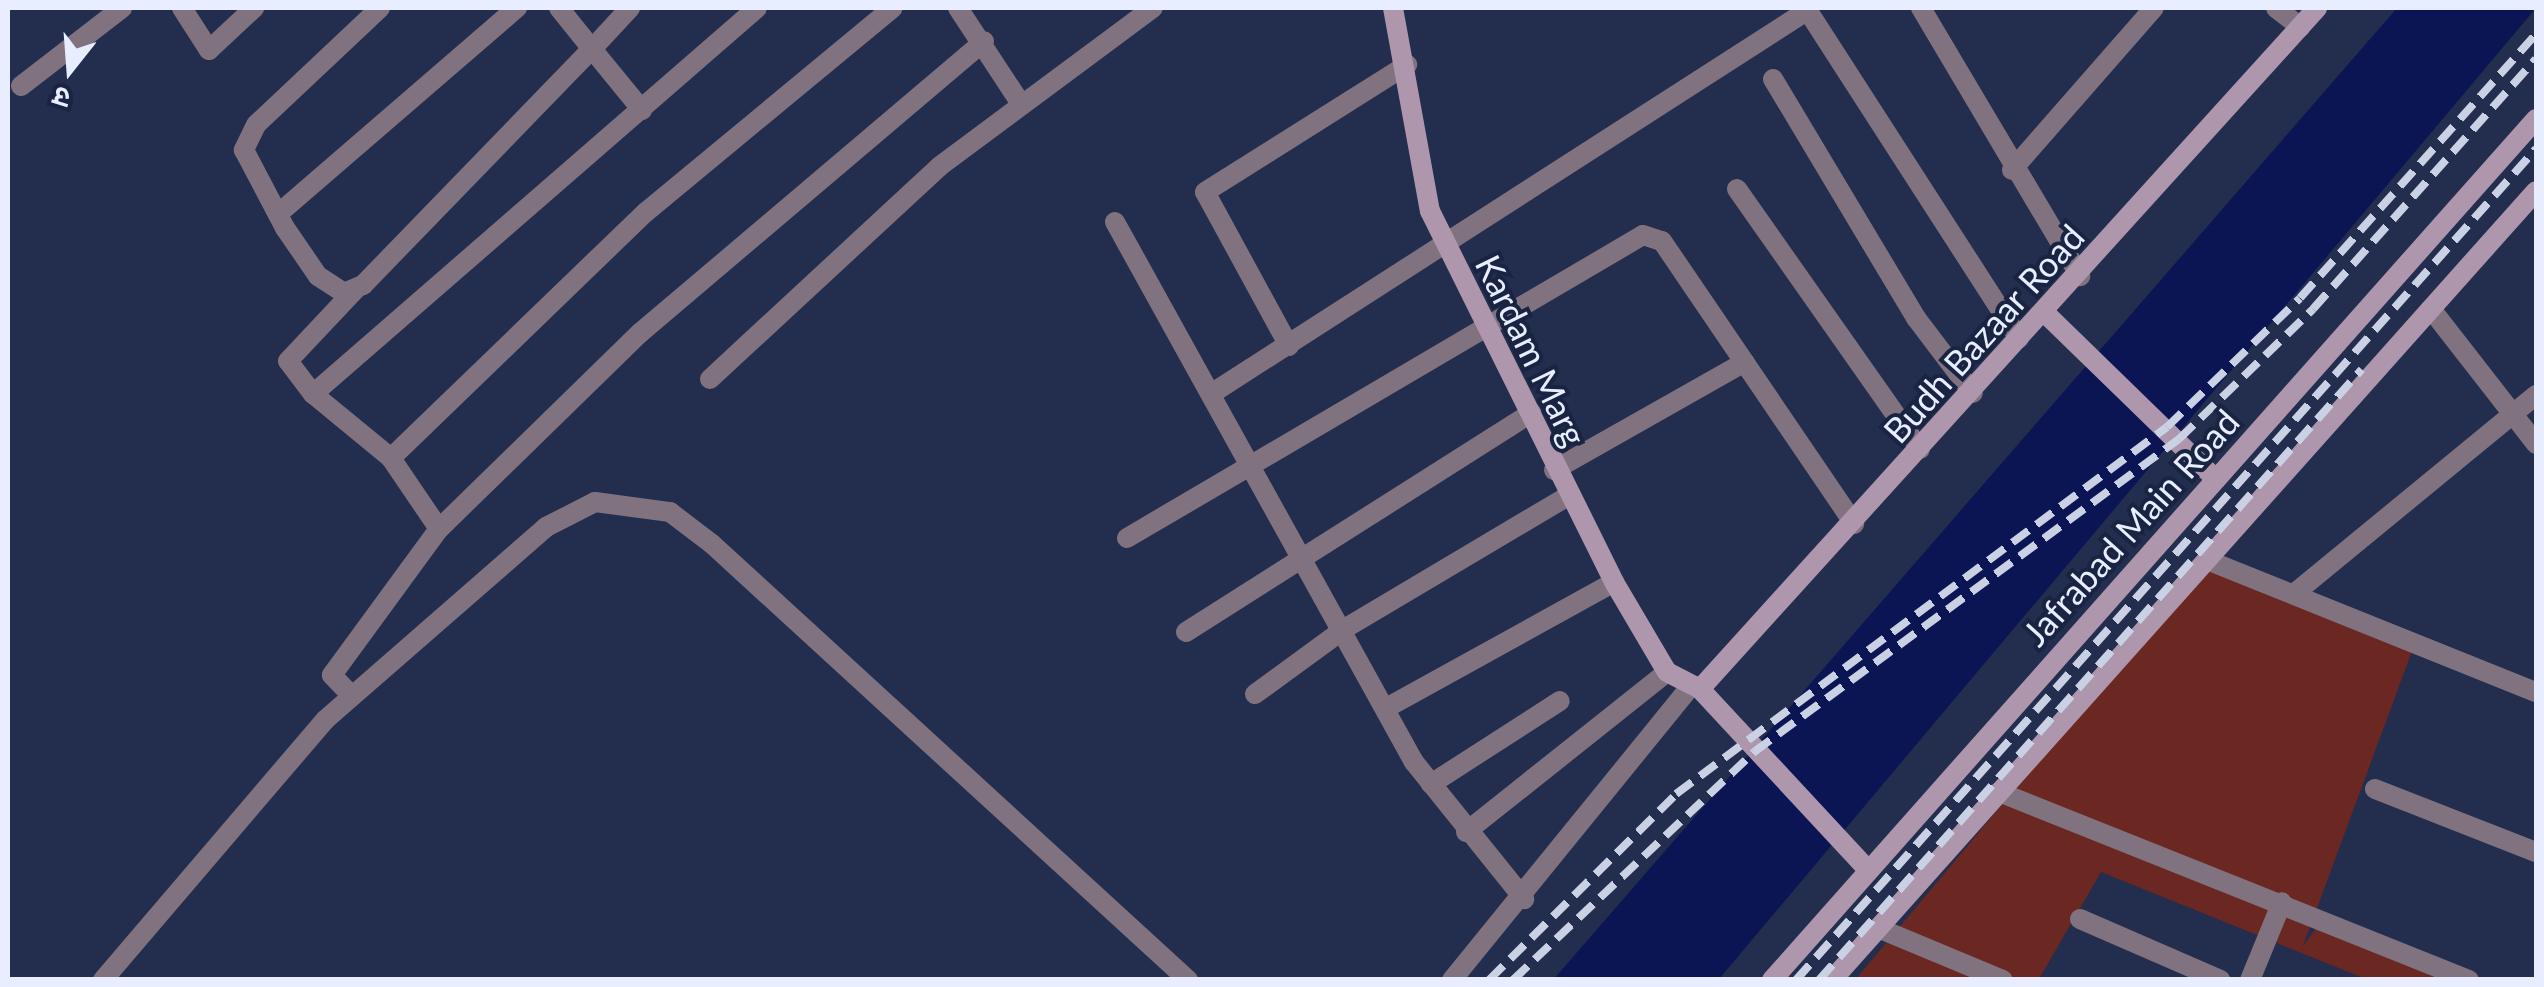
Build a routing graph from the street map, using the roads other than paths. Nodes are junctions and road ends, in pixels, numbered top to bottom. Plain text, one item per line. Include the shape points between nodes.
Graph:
1 (122, 8) edge
2 (182, 8) edge
3 (254, 8) edge
4 (380, 8) edge
5 (517, 8) edge
6 (559, 8) edge
7 (630, 8) edge
8 (756, 8) edge
9 (894, 8) edge
10 (958, 8) edge
11 (1153, 8) edge
12 (1393, 8) edge
13 (1921, 8) edge
14 (2154, 8) edge
15 (2276, 8) edge
16 (2316, 8) edge
17 (1807, 9) edge
18 (2300, 27) junction
19 (984, 40) junction
20 (592, 49) junction
21 (1406, 65) junction
22 (1773, 79) dead end
23 (20, 86) dead end
24 (1019, 101) junction
25 (642, 110) junction
26 (2536, 119) edge
27 (2012, 170) junction
28 (1737, 188) dead end
29 (2536, 190) edge
30 (278, 214) junction
31 (1116, 222) dead end
32 (1448, 250) junction
33 (2080, 276) junction
34 (355, 290) junction
35 (2430, 309) junction
36 (2044, 312) junction
37 (1492, 331) junction
38 (2018, 338) junction
39 (1288, 346) junction
40 (1744, 362) junction
41 (710, 379) dead end
42 (1214, 392) junction
43 (1973, 393) junction
44 (313, 394) junction
45 (2536, 395) edge
46 (1530, 413) junction
47 (2512, 419) junction
48 (2536, 444) edge
49 (1920, 449) junction
50 (392, 458) junction
51 (1256, 469) junction
52 (1554, 470) junction
53 (2216, 479) junction
54 (1570, 495) junction
55 (1854, 524) junction
56 (438, 529) junction
57 (1128, 538) dead end
58 (1301, 554) junction
59 (2207, 560) junction
60 (1614, 582) junction
61 (2295, 593) junction
62 (1344, 629) junction
63 (1186, 632) dead end
64 (1667, 672) junction
65 (1695, 688) junction
66 (2536, 692) edge
67 (1255, 694) dead end
68 (352, 696) junction
69 (1560, 702) dead end
70 (1388, 707) junction
71 (1431, 784) junction
72 (2375, 789) dead end
73 (2000, 792) junction
74 (1466, 832) junction
75 (2536, 852) edge
76 (1868, 870) junction
77 (1524, 899) junction
78 (2282, 902) junction
79 (2080, 919) dead end
80 (1878, 928) junction
81 (103, 980) edge
82 (1188, 980) edge
83 (1452, 980) edge
84 (1772, 980) edge
85 (1832, 980) edge
86 (2003, 980) edge
87 (2220, 980) edge
88 (2250, 980) edge
89 (2469, 980) edge

1 - 23 street
2 - 3 street via 209,50
4 - 30 street via 247,137
5 - 30 street
6 - 20 street
7 - 20 street
8 - 25 street
9 - 50 street via 646,212
10 - 19 street
11 - 24 street
12 - 21 street, Kardam Marg
13 - 27 street
14 - 27 street
15 - 18 street
16 - 18 street, Budh Bazaar Road
17 - 32 street
17 - 38 street
18 - 33 street, Budh Bazaar Road
19 - 24 street
19 - 56 street via 640,333
20 - 25 street
20 - 34 street
21 - 32 street, Kardam Marg via 1420,176
21 - 39 street via 1204,192
22 - 43 street via 1916,318
24 - 41 street
25 - 44 street
26 - 53 street, Jafrabad Main Road
27 - 33 street
28 - 49 street
29 - 35 street
30 - 34 street via 318,276
31 - 42 street
32 - 37 street, Kardam Marg
32 - 39 street
33 - 36 street, Budh Bazaar Road
34 - 44 street via 288,361
35 - 47 street
35 - 59 street
36 - 38 street, Budh Bazaar Road
36 - 53 street
37 - 40 street via 1644,235 1662,240
37 - 46 street, Kardam Marg
37 - 51 street
38 - 43 street, Budh Bazaar Road
39 - 42 street
40 - 52 street
40 - 55 street
42 - 51 street
43 - 49 street, Budh Bazaar Road
44 - 50 street
45 - 47 street
46 - 52 street, Kardam Marg
46 - 58 street
47 - 48 street
47 - 61 street
49 - 55 street, Budh Bazaar Road
50 - 56 street
51 - 57 street
51 - 58 street
52 - 54 street, Kardam Marg
53 - 76 street, Jafrabad Main Road
54 - 60 street, Kardam Marg
54 - 62 street
55 - 65 street, Budh Bazaar Road
56 - 68 street via 332,675
58 - 62 street
58 - 63 street
59 - 61 street
59 - 73 street
60 - 64 street, Kardam Marg
60 - 70 street
61 - 66 street
62 - 67 street
62 - 70 street
64 - 65 street, Kardam Marg
64 - 74 street
65 - 76 street, Kardam Marg
65 - 77 street
68 - 81 street
68 - 82 street via 546,527 594,502 670,512
69 - 71 street
70 - 71 street
71 - 74 street
72 - 75 street
73 - 78 street
73 - 80 street
74 - 77 street
76 - 84 street, Jafrabad Main Road
77 - 83 street
78 - 88 street
78 - 89 street
79 - 87 street
80 - 85 street
80 - 86 street

